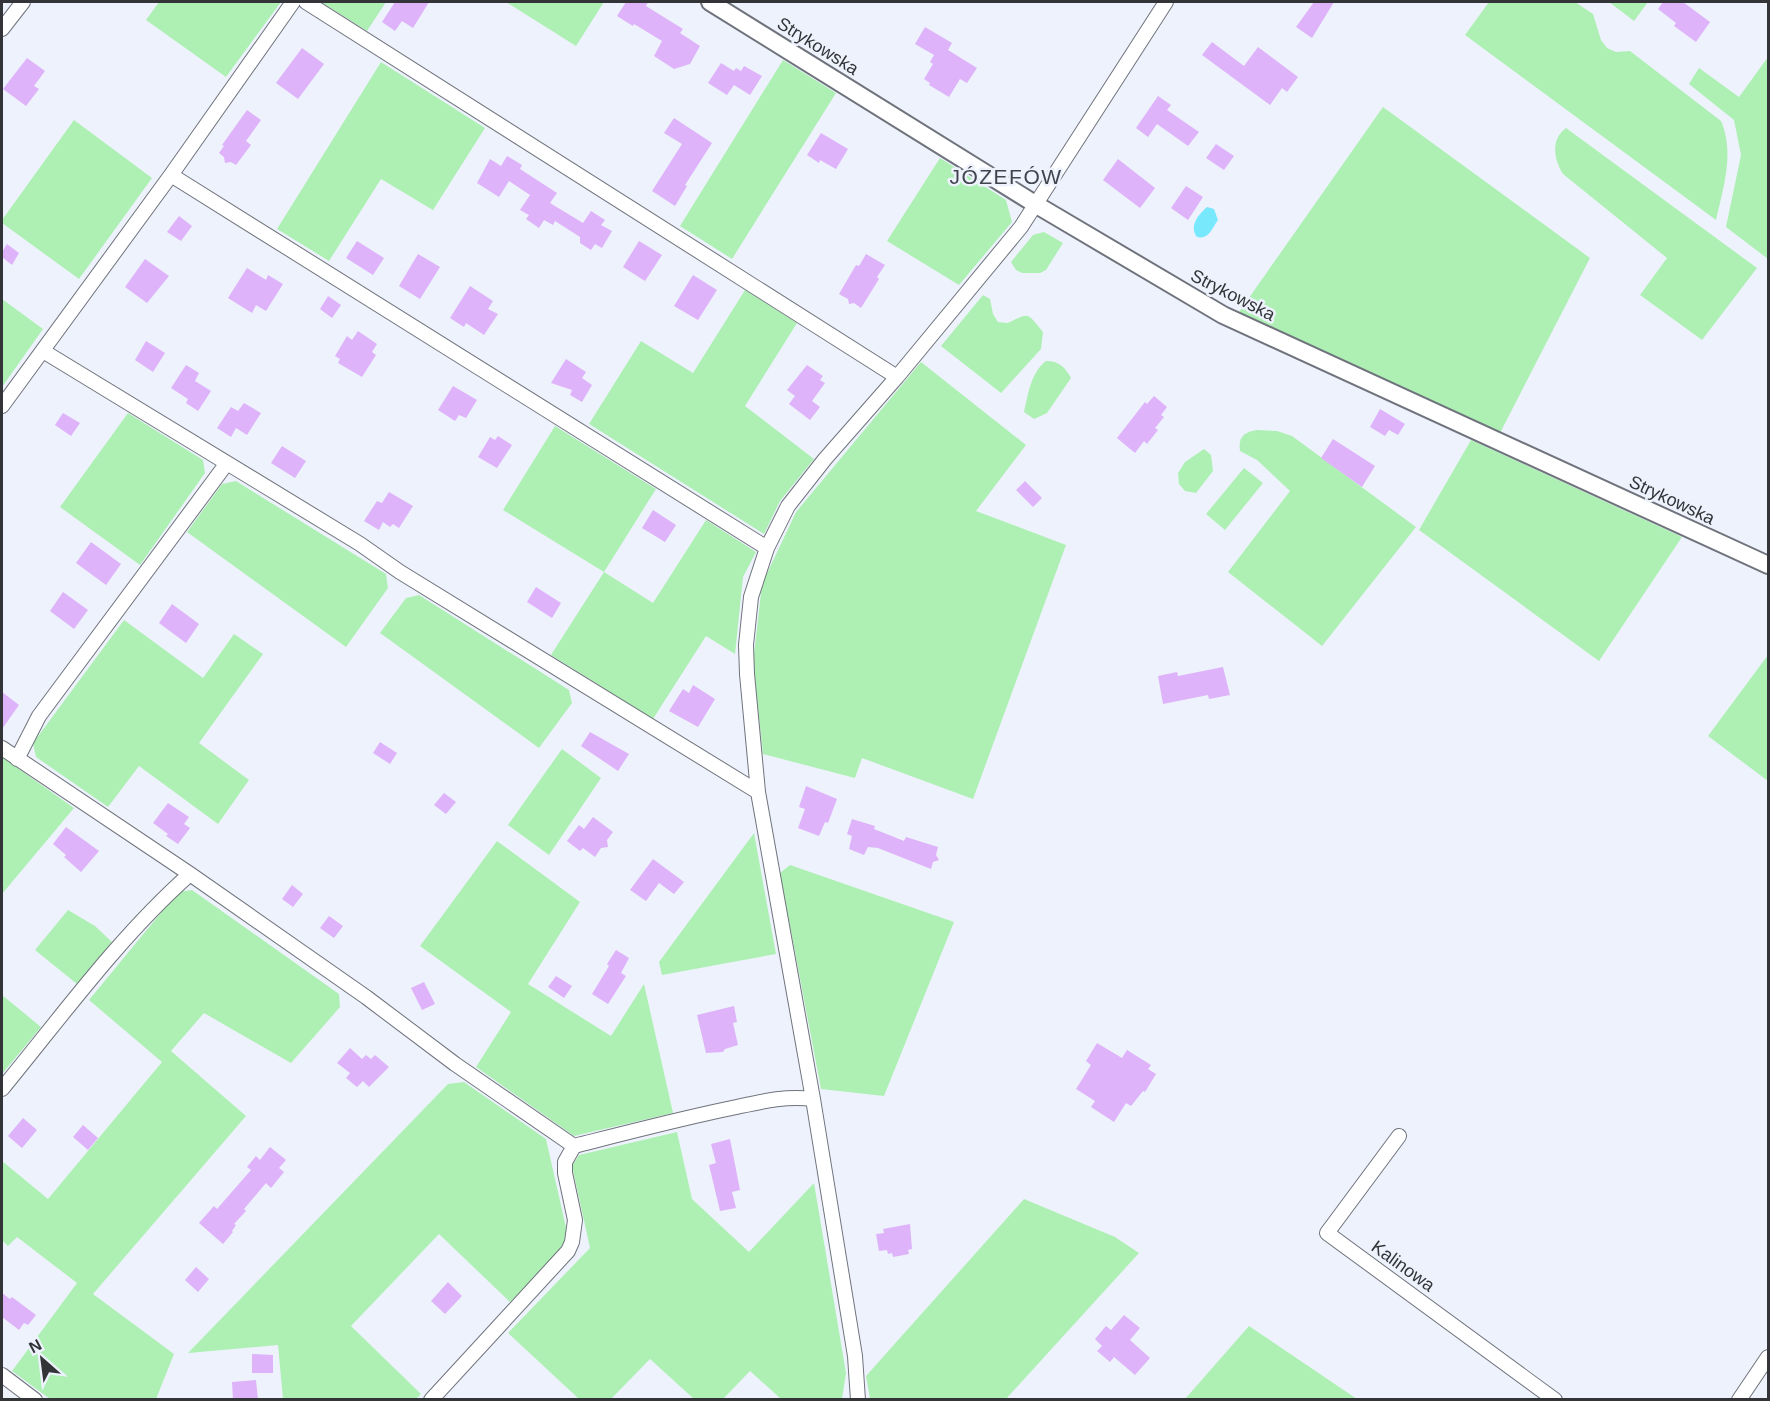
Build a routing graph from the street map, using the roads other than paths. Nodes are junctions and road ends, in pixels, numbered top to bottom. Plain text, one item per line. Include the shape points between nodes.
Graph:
1 (23, 2) edge
2 (293, 2) edge
3 (306, 2) edge
4 (710, 2) edge
5 (1166, 2) edge
6 (2, 29) edge
7 (171, 175) junction
8 (1035, 204) junction
9 (43, 351) junction
10 (897, 377) junction
11 (2, 406) edge
12 (227, 463) junction
13 (767, 548) junction
14 (1768, 565) edge
15 (2, 748) edge
16 (17, 759) junction
17 (758, 792) junction
18 (190, 874) junction
19 (2, 1089) edge
20 (813, 1099) junction
21 (1399, 1136) dead end
22 (574, 1146) junction
23 (1768, 1357) edge
24 (2, 1375) edge
25 (35, 1400) edge
26 (430, 1400) edge
27 (858, 1400) edge
28 (1556, 1400) edge
29 (1739, 1400) edge

1 - 6 street
2 - 7 street
3 - 10 street
4 - 8 street, Strykowska
5 - 8 street
7 - 9 street
7 - 13 street
8 - 10 street via 995,260
8 - 14 street, Strykowska via 1223,315
9 - 11 street
9 - 12 street
10 - 13 street via 788,506
12 - 16 street via 39,716
12 - 17 street
13 - 17 street via 751,597 746,645
15 - 16 street
16 - 18 street
17 - 20 street
18 - 19 street via 135,929
18 - 22 street
20 - 22 street via 777,1099
20 - 27 street via 855,1356
21 - 28 street, Kalinowa via 1327,1233
22 - 26 street via 565,1162 575,1220 568,1251
23 - 29 street
24 - 25 street

